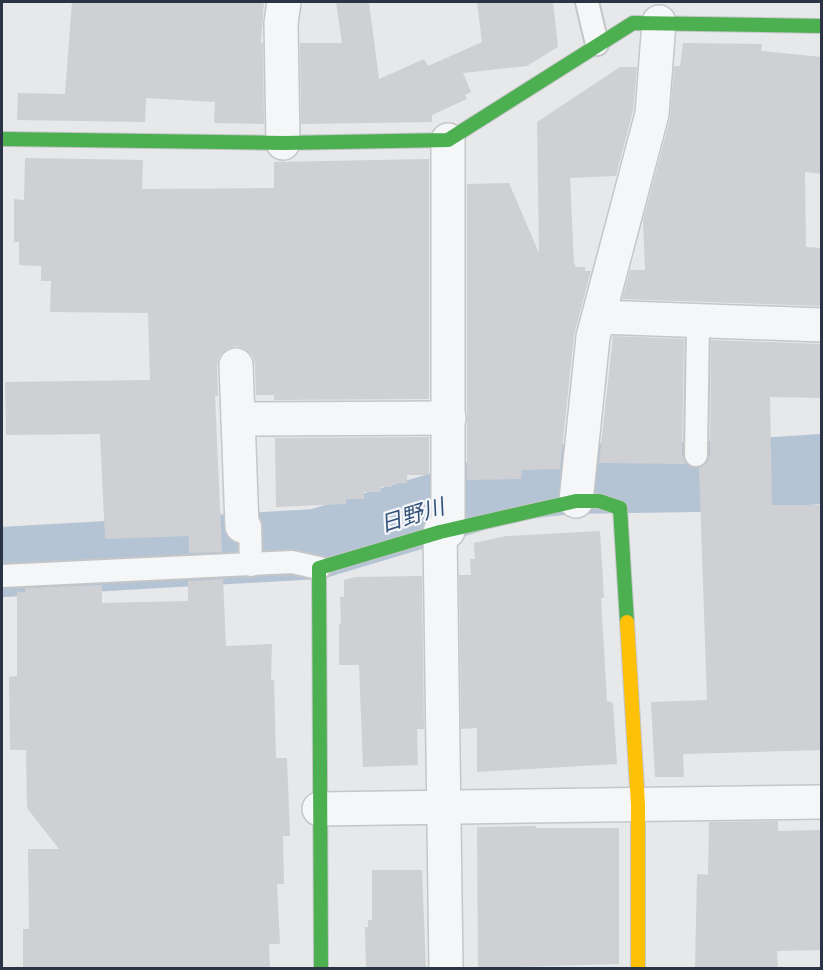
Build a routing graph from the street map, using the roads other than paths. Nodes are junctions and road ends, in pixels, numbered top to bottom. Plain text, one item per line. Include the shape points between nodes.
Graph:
1 (284, 2) edge
2 (587, 2) edge
3 (659, 22) junction
4 (822, 26) edge
5 (597, 44) junction
6 (2, 139) edge
7 (448, 141) junction
8 (283, 143) junction
9 (599, 317) junction
10 (698, 321) junction
11 (822, 325) edge
12 (236, 365) dead end
13 (449, 418) junction
14 (238, 419) junction
15 (696, 455) dead end
16 (577, 496) junction
17 (246, 529) joint
18 (444, 532) junction
19 (251, 562) junction
20 (319, 568) junction
21 (2, 576) edge
22 (822, 802) edge
23 (638, 805) junction
24 (444, 806) junction
25 (319, 809) junction
26 (321, 969) edge
27 (446, 969) edge
28 (638, 969) edge

1 - 8 street
2 - 5 lane
3 - 4 street
3 - 5 street via 633,23
3 - 9 street via 652,114
5 - 7 street
6 - 8 street
7 - 8 street
7 - 13 street
9 - 10 street
9 - 16 street via 593,337
10 - 11 street
10 - 15 lane
12 - 14 street
13 - 14 street
13 - 18 street
14 - 17 street
16 - 18 street
16 - 23 street via 620,508
17 - 19 lane
18 - 20 street
18 - 24 street
19 - 20 lane via 292,562
19 - 21 lane
20 - 25 street
22 - 23 street
23 - 24 street
23 - 28 street
24 - 25 street
24 - 27 street
25 - 26 street

